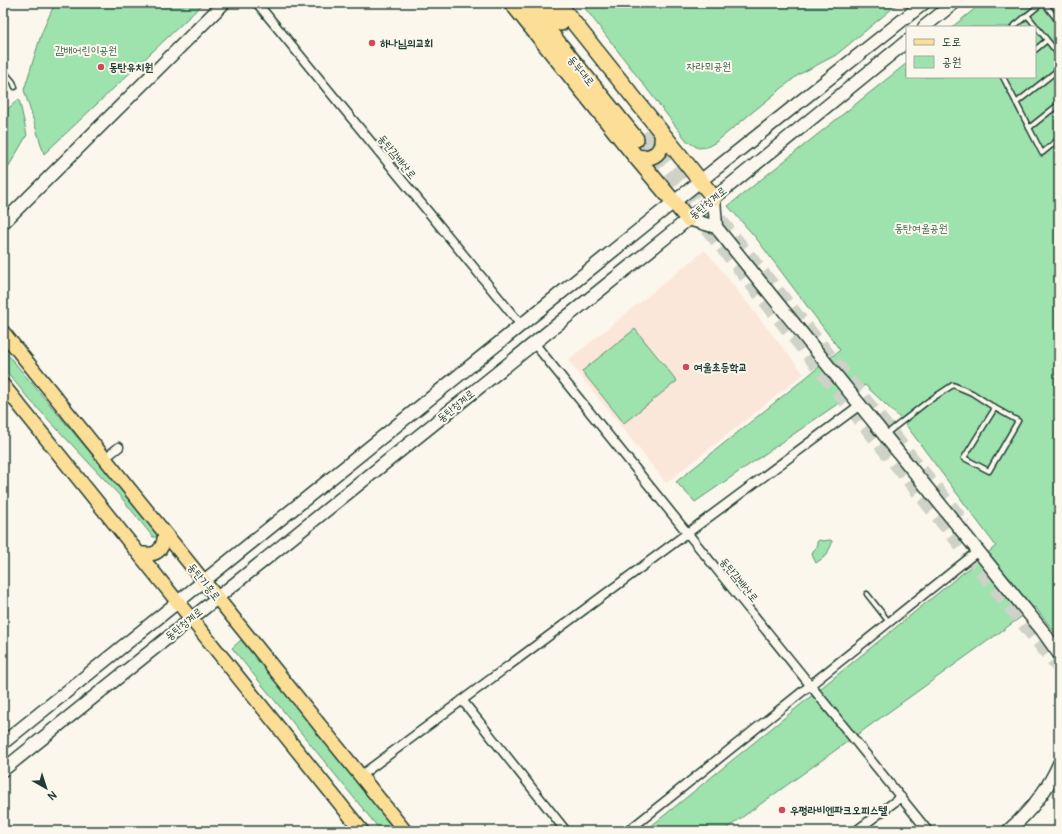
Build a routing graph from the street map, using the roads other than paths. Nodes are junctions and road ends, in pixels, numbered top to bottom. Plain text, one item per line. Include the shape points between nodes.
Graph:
1 (224, 3) edge
2 (257, 3) edge
3 (512, 3) edge
4 (526, 3) edge
5 (545, 3) edge
6 (558, 3) edge
7 (924, 3) edge
8 (954, 3) edge
9 (1043, 3) edge
10 (1027, 15) junction
11 (1059, 22) edge
12 (925, 26) edge
13 (1014, 26) edge
14 (1036, 26) edge
15 (1036, 26) edge
16 (1047, 40) junction
17 (906, 42) edge
18 (1036, 49) edge
19 (1059, 55) edge
20 (1059, 69) edge
21 (3, 70) edge
22 (1004, 78) edge
23 (15, 87) dead end
24 (1016, 103) junction
25 (1059, 104) edge
26 (1029, 128) junction
27 (662, 134) junction
28 (1059, 139) edge
29 (636, 157) junction
30 (700, 181) junction
31 (714, 198) junction
32 (674, 202) junction
33 (688, 219) junction
34 (3, 224) edge
35 (716, 228) junction
36 (521, 325) junction
37 (3, 332) edge
38 (534, 343) junction
39 (3, 385) edge
40 (860, 405) junction
41 (995, 408) junction
42 (884, 436) junction
43 (119, 447) dead end
44 (105, 458) junction
45 (164, 533) junction
46 (687, 534) junction
47 (978, 551) junction
48 (138, 553) junction
49 (203, 581) junction
50 (867, 594) dead end
51 (217, 598) junction
52 (177, 602) junction
53 (191, 619) junction
54 (889, 622) junction
55 (1059, 653) edge
56 (810, 685) junction
57 (462, 700) junction
58 (3, 743) edge
59 (1059, 764) edge
60 (3, 770) edge
61 (360, 776) junction
62 (900, 798) junction
63 (362, 831) edge
64 (405, 831) edge
65 (566, 831) edge
66 (628, 831) edge
67 (856, 831) edge
68 (928, 831) edge
69 (1008, 831) edge

1 - 34 street
2 - 36 street, 동탄감배산로
3 - 29 highway
4 - 5 highway, 동부대로 via 641,134
6 - 27 highway
7 - 30 street, 동탄청계로
8 - 12 street
9 - 10 lane
9 - 11 lane
10 - 13 lane
10 - 14 lane
15 - 16 lane
16 - 18 lane
16 - 19 lane
17 - 31 street, 동탄청계로
20 - 24 lane
21 - 23 lane
22 - 24 lane
24 - 26 lane
25 - 26 lane
26 - 28 lane via 1042,153
27 - 29 highway via 663,143 654,156
27 - 30 highway
29 - 32 highway
30 - 31 highway
30 - 32 street, 동탄청계로
31 - 33 street, 동탄청계로
31 - 35 street
32 - 33 highway
32 - 36 street, 동탄청계로
33 - 35 street
33 - 38 street, 동탄청계로
35 - 40 street
36 - 49 street, 동탄청계로
37 - 44 main road, 동탄기흥로
38 - 46 street, 동탄감배산로
38 - 51 street, 동탄청계로
39 - 48 main road
40 - 42 street
40 - 46 street
41 - 41 lane via 964,458 989,471 1018,421
41 - 42 lane via 953,384
42 - 47 street
43 - 44 street
44 - 45 main road, 동탄기흥로
45 - 48 main road via 164,544 158,551 150,555
45 - 49 main road, 동탄기흥로
46 - 56 street, 동탄감배산로
46 - 57 street
47 - 54 street
47 - 55 street
48 - 52 main road
49 - 51 main road, 동탄기흥로
49 - 52 street, 동탄청계로
50 - 54 lane
51 - 53 street, 동탄청계로
51 - 61 main road, 동탄기흥로
52 - 53 main road
52 - 58 street, 동탄청계로
53 - 60 street, 동탄청계로
53 - 63 main road
54 - 56 street
56 - 62 street, 동탄감배산로
56 - 66 street
57 - 61 street
57 - 65 street
59 - 69 street via 1040,799
61 - 64 main road, 동탄기흥로
62 - 67 street
62 - 68 street, 동탄감배산로

